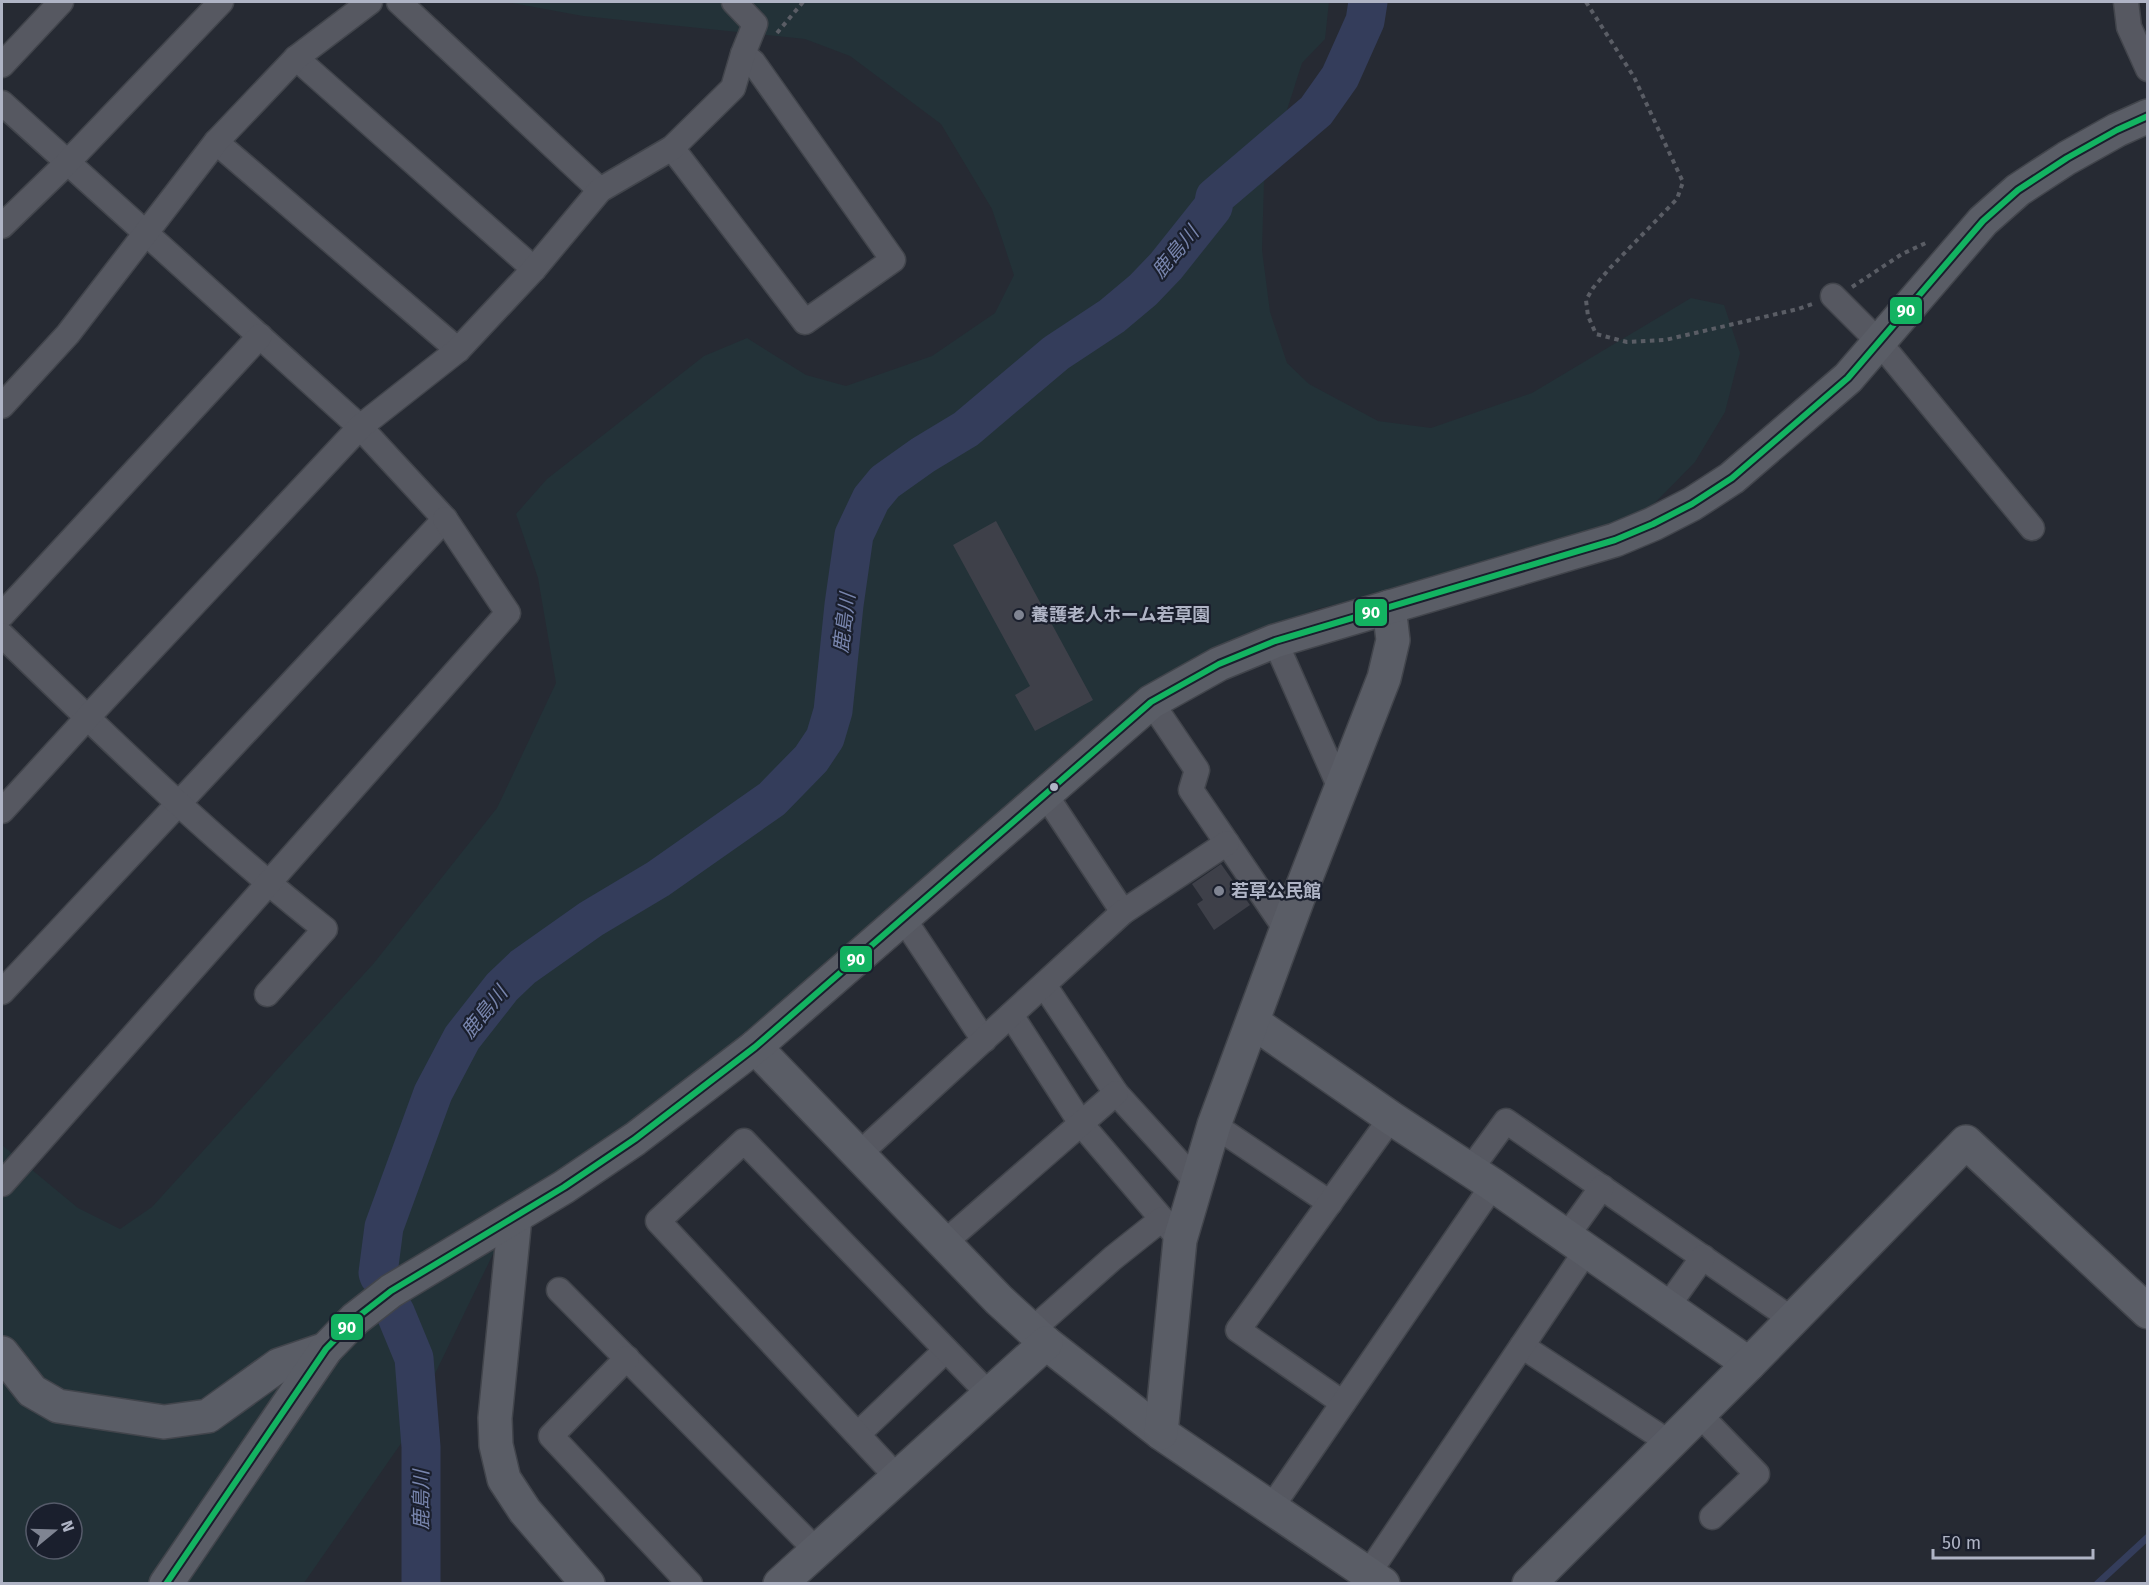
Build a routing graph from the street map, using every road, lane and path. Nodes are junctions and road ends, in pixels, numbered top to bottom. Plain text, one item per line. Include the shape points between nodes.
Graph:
1 (61, 2) edge
2 (221, 2) edge
3 (370, 2) edge
4 (399, 2) edge
5 (734, 2) edge
6 (1586, 2) edge
7 (2126, 2) edge
8 (743, 54) junction
9 (296, 58) junction
10 (2, 65) edge
11 (2148, 69) edge
12 (2, 103) edge
13 (2148, 116) edge
14 (216, 142) junction
15 (672, 148) junction
16 (66, 164) junction
17 (600, 190) junction
18 (2, 226) edge
19 (146, 235) junction
20 (1938, 238) dead end
21 (534, 269) junction
22 (1833, 296) junction
23 (260, 336) junction
24 (1879, 342) junction
25 (458, 350) junction
26 (2, 406) edge
27 (360, 427) junction
28 (445, 519) junction
29 (2032, 528) dead end
30 (1389, 607) junction
31 (2, 615) edge
32 (2, 635) edge
33 (1275, 641) junction
34 (1151, 702) junction
35 (87, 718) junction
36 (1340, 788) junction
37 (1045, 794) junction
38 (179, 803) junction
39 (2, 811) edge
40 (1227, 843) junction
41 (267, 884) junction
42 (1123, 912) junction
43 (903, 918) junction
44 (1287, 931) junction
45 (1044, 985) junction
46 (2, 993) edge
47 (267, 994) dead end
48 (1011, 1015) junction
49 (1253, 1023) junction
50 (984, 1040) junction
51 (755, 1047) junction
52 (1116, 1093) junction
53 (1391, 1118) junction
54 (1082, 1125) junction
55 (1214, 1125) junction
56 (858, 1155) junction
57 (1481, 1178) junction
58 (1196, 1181) junction
59 (2, 1184) edge
60 (1602, 1187) junction
61 (1330, 1203) junction
62 (515, 1217) junction
63 (1171, 1229) junction
64 (944, 1243) junction
65 (1576, 1244) junction
66 (1703, 1257) junction
67 (559, 1290) dead end
68 (1667, 1307) junction
69 (2148, 1312) edge
70 (1793, 1320) junction
71 (1039, 1336) junction
72 (1522, 1346) junction
73 (326, 1350) junction
74 (946, 1350) junction
75 (2, 1353) edge
76 (627, 1358) junction
77 (1749, 1364) junction
78 (988, 1395) junction
79 (1343, 1404) junction
80 (1699, 1414) junction
81 (1161, 1433) junction
82 (858, 1434) junction
83 (1670, 1443) junction
84 (897, 1477) junction
85 (1271, 1508) junction
86 (1712, 1517) dead end
87 (816, 1550) junction
88 (1375, 1579) edge
89 (165, 1584) edge
90 (588, 1584) edge
91 (690, 1584) edge
92 (780, 1584) edge
93 (1529, 1584) edge

1 - 10 street
2 - 16 street
3 - 9 street
4 - 17 street
5 - 8 street via 755,24
6 - 22 path via 1634,77 1683,182 1677,199 1610,268 1586,300 1596,334 1627,342 1665,339 1798,309
7 - 11 street via 2129,27
8 - 15 street via 733,88
8 - 15 street via 753,62 893,260 806,322
9 - 14 street
9 - 21 street
12 - 16 street
13 - 24 street via 2067,158 2018,190 1983,220
14 - 19 street
14 - 25 street
15 - 17 street
16 - 18 street
16 - 19 street
17 - 21 street
19 - 23 street
19 - 26 street via 68,334
20 - 22 path via 1902,254
21 - 25 street
22 - 24 street
23 - 27 street
23 - 31 street
24 - 29 street
24 - 30 street via 1848,378 1732,478 1692,504 1615,540
25 - 27 street
27 - 28 street
27 - 35 street
28 - 38 street
28 - 41 street via 508,612
30 - 33 street
30 - 36 street via 1393,640 1384,678
32 - 35 street
33 - 34 street via 1220,664
33 - 36 street
34 - 37 street
34 - 40 street via 1197,770 1191,790
35 - 38 street
35 - 39 street
36 - 44 street
37 - 42 street
37 - 43 street
38 - 41 street
38 - 46 street
40 - 42 street
40 - 44 street
41 - 47 street via 326,929
41 - 59 street
42 - 45 street
43 - 50 street
43 - 51 street
44 - 49 street
45 - 48 street
45 - 52 street
48 - 50 street
48 - 54 street
49 - 53 street
49 - 55 street
50 - 56 street
51 - 56 street
51 - 62 street via 635,1140
52 - 54 street
52 - 58 street
53 - 57 street
53 - 61 street
54 - 63 street
54 - 64 street
55 - 58 street
55 - 61 street
56 - 64 street
57 - 60 street via 1506,1121
57 - 65 street
57 - 79 street
58 - 63 street
60 - 65 street
60 - 66 street
61 - 79 street via 1238,1330
62 - 73 street via 391,1291 355,1319
62 - 90 street via 495,1418 496,1445 504,1479
63 - 71 street via 1113,1258
63 - 81 street
64 - 71 street
65 - 68 street
65 - 72 street
66 - 68 street
66 - 70 street
67 - 76 street
68 - 77 street
69 - 70 street via 1966,1142
70 - 77 street
71 - 78 street
71 - 81 street
72 - 83 street
72 - 88 street
73 - 75 street via 279,1365 208,1416 164,1422 58,1406 32,1391
73 - 89 street
74 - 78 street
74 - 82 street
74 - 82 street via 744,1141 658,1221
76 - 87 street
76 - 91 street via 551,1436
77 - 80 street
78 - 84 street
79 - 85 street
80 - 83 street
80 - 86 street via 1757,1474
81 - 85 street
82 - 84 street
83 - 93 street
84 - 87 street
85 - 88 street
87 - 92 street

